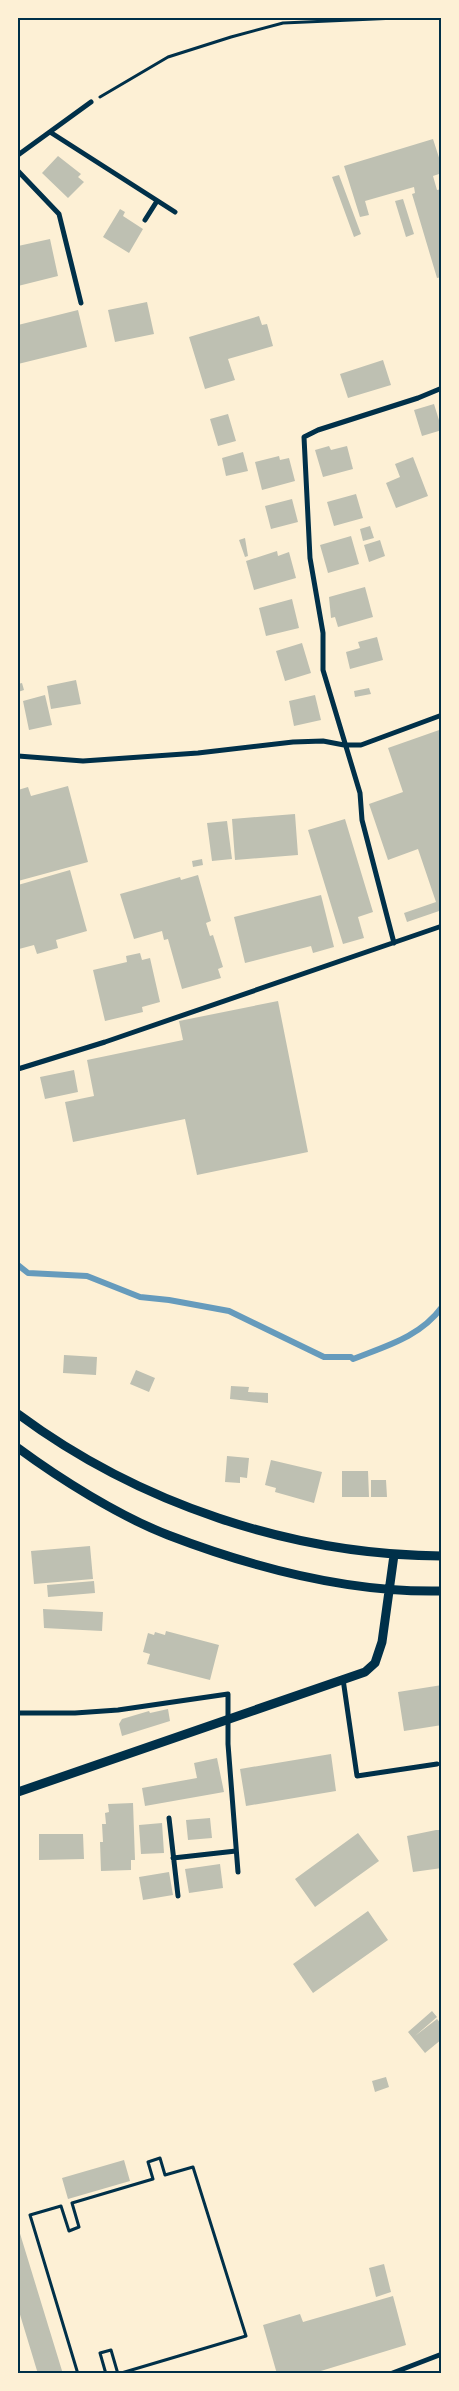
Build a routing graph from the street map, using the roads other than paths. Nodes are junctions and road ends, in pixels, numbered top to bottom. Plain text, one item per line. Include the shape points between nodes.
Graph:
1 (91, 102) road end
2 (50, 132) junction
3 (18, 155) edge
4 (18, 171) edge
5 (157, 200) junction
6 (176, 212) dead end
7 (145, 220) dead end
8 (81, 302) dead end
9 (442, 388) edge
10 (442, 715) edge
11 (344, 745) junction
12 (18, 756) edge
13 (442, 926) edge
14 (394, 943) junction
15 (18, 1069) edge
16 (18, 1414) edge
17 (18, 1448) edge
18 (394, 1554) junction
19 (442, 1556) edge
20 (391, 1589) junction
21 (442, 1591) edge
22 (343, 1679) junction
23 (18, 1713) edge
24 (228, 1720) junction
25 (438, 1764) dead end
26 (18, 1792) edge
27 (169, 1818) dead end
28 (236, 1851) junction
29 (173, 1858) junction
30 (238, 1872) dead end
31 (178, 1896) dead end
32 (442, 2354) edge
33 (390, 2374) edge

1 - 2 street
2 - 3 street
2 - 5 street
4 - 8 street via 59,214
5 - 6 street
5 - 7 street
9 - 11 street via 304,437 310,558 322,633 322,670
10 - 11 street via 361,744
11 - 12 street via 323,741 293,742 83,761
11 - 14 street via 360,792 362,820
13 - 14 street
14 - 15 street
16 - 18 street via 65,1447 174,1501 244,1527 299,1540
17 - 20 street via 98,1500 166,1535 295,1574
18 - 19 street
18 - 20 street
20 - 21 street
20 - 22 street via 375,1663 365,1672
22 - 24 street
22 - 25 street via 357,1776
23 - 24 street via 75,1714 228,1694
24 - 26 street
24 - 28 street
27 - 29 street
28 - 29 street
28 - 30 street
29 - 31 street
32 - 33 street

